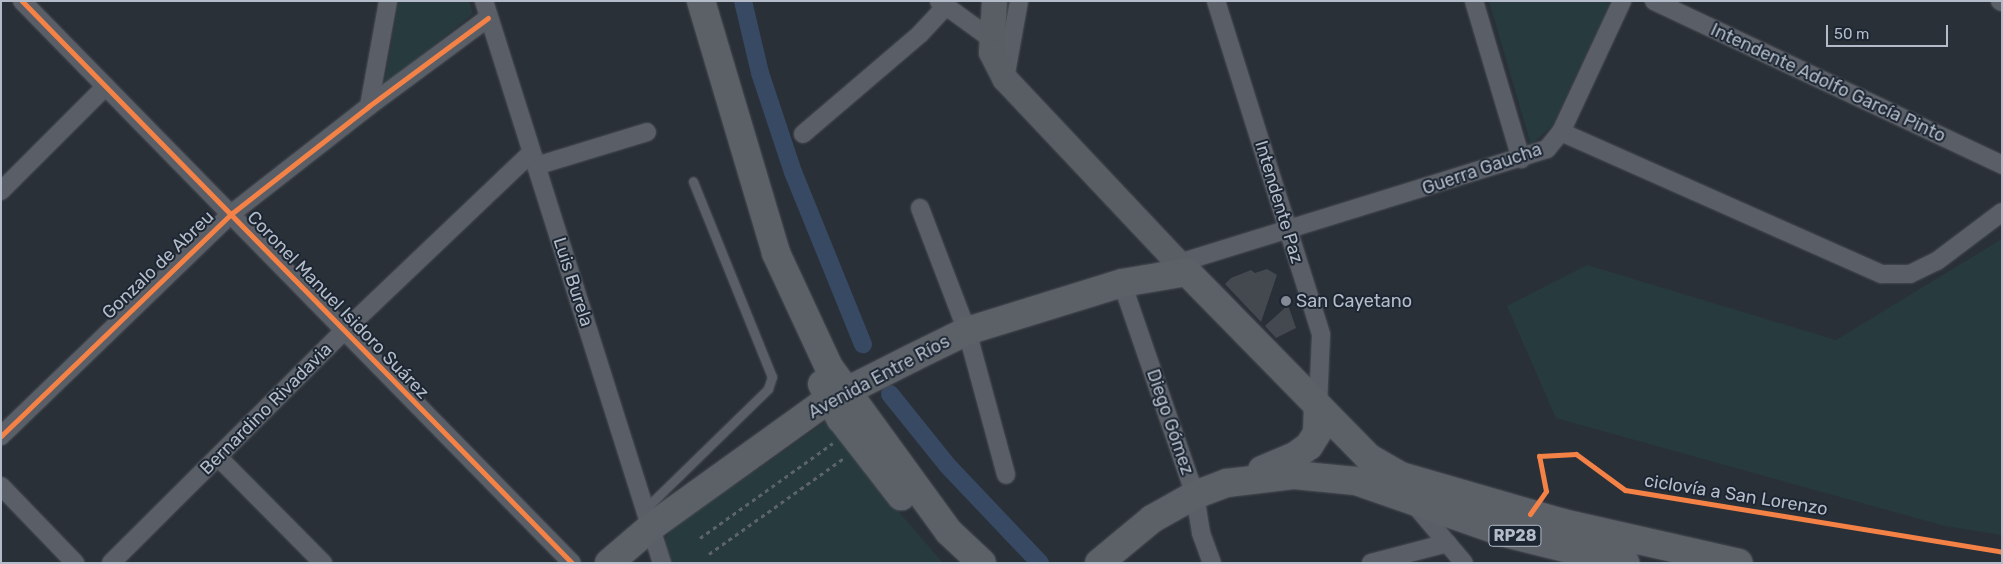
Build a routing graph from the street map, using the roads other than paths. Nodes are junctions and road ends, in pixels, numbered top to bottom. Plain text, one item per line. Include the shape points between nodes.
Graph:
1 (22, 1) edge
2 (388, 1) edge
3 (683, 1) edge
4 (701, 1) edge
5 (994, 1) edge
6 (1019, 1) edge
7 (1216, 1) edge
8 (1474, 1) edge
9 (1622, 1) edge
10 (1654, 1) edge
11 (943, 4) edge
12 (486, 9) edge
13 (990, 38) junction
14 (1004, 79) junction
15 (106, 86) junction
16 (369, 106) junction
17 (646, 132) dead end
18 (1561, 132) junction
19 (803, 134) dead end
20 (533, 159) junction
21 (1522, 159) junction
22 (2002, 165) edge
23 (693, 182) dead end
24 (1, 191) edge
25 (920, 208) dead end
26 (2002, 212) edge
27 (231, 214) junction
28 (1288, 230) junction
29 (1183, 267) junction
30 (1122, 283) junction
31 (967, 331) junction
32 (343, 332) junction
33 (838, 396) junction
34 (1318, 406) junction
35 (1, 436) edge
36 (219, 458) junction
37 (1006, 475) dead end
38 (1227, 483) junction
39 (1, 486) edge
40 (1195, 495) junction
41 (1408, 498) junction
42 (648, 518) junction
43 (1447, 543) junction
44 (75, 563) edge
45 (111, 563) edge
46 (323, 563) edge
47 (572, 563) edge
48 (609, 563) edge
49 (662, 563) edge
50 (962, 563) edge
51 (982, 563) edge
52 (1099, 563) edge
53 (1212, 563) edge
54 (1371, 563) edge
55 (1464, 563) edge
56 (1625, 563) edge
57 (1739, 563) edge

1 - 15 street, Coronel Manuel Isidoro Suárez
2 - 16 street
3 - 33 main road via 723,143 762,257 789,319
4 - 33 main road via 776,253 830,367
5 - 13 main road
6 - 14 street
7 - 28 street, Intendente Paz
8 - 21 street
9 - 18 street
10 - 22 street, Intendente Adolfo García Pinto
11 - 13 street
11 - 19 street via 920,34
12 - 16 street, Gonzalo de Abreu
12 - 20 street, Luis Burela
13 - 14 main road via 996,66
14 - 29 main road
15 - 24 street
15 - 27 street, Coronel Manuel Isidoro Suárez
16 - 27 street, Gonzalo de Abreu
17 - 20 street, Bernardino Rivadavia
18 - 21 street, Guerra Gaucha via 1547,149
18 - 26 street, Guerra Gaucha via 1882,274 1910,274 1938,261
20 - 32 street, Bernardino Rivadavia
20 - 42 street, Luis Burela
21 - 28 street, Guerra Gaucha
23 - 42 lane via 772,377 768,389
25 - 31 street
27 - 32 street, Coronel Manuel Isidoro Suárez
27 - 35 street, Gonzalo de Abreu
28 - 29 street, Guerra Gaucha
28 - 34 street, Intendente Paz via 1321,335
29 - 30 main road, Avenida Entre Ríos
29 - 34 main road
30 - 31 main road, Avenida Entre Ríos
30 - 40 street, Diego Gómez
31 - 33 main road, Avenida Entre Ríos
31 - 37 street
32 - 36 street, Bernardino Rivadavia
32 - 47 street, Coronel Manuel Isidoro Suárez
33 - 42 main road, Avenida Entre Ríos
33 - 50 main road via 841,419 896,491
33 - 51 main road via 949,532
34 - 38 main road via 1317,432 1303,452
34 - 57 main road, RP28 via 1368,457 1401,476 1443,491 1563,523
36 - 45 street, Bernardino Rivadavia
36 - 46 street
38 - 40 main road
38 - 41 main road, RP28 via 1313,476 1356,480
39 - 44 street
40 - 52 main road via 1152,519
40 - 53 street, Diego Gómez via 1201,534
41 - 43 street
41 - 56 main road, RP28 via 1504,533
42 - 48 main road, Avenida Entre Ríos
42 - 49 street, Luis Burela
43 - 54 street
43 - 55 street

